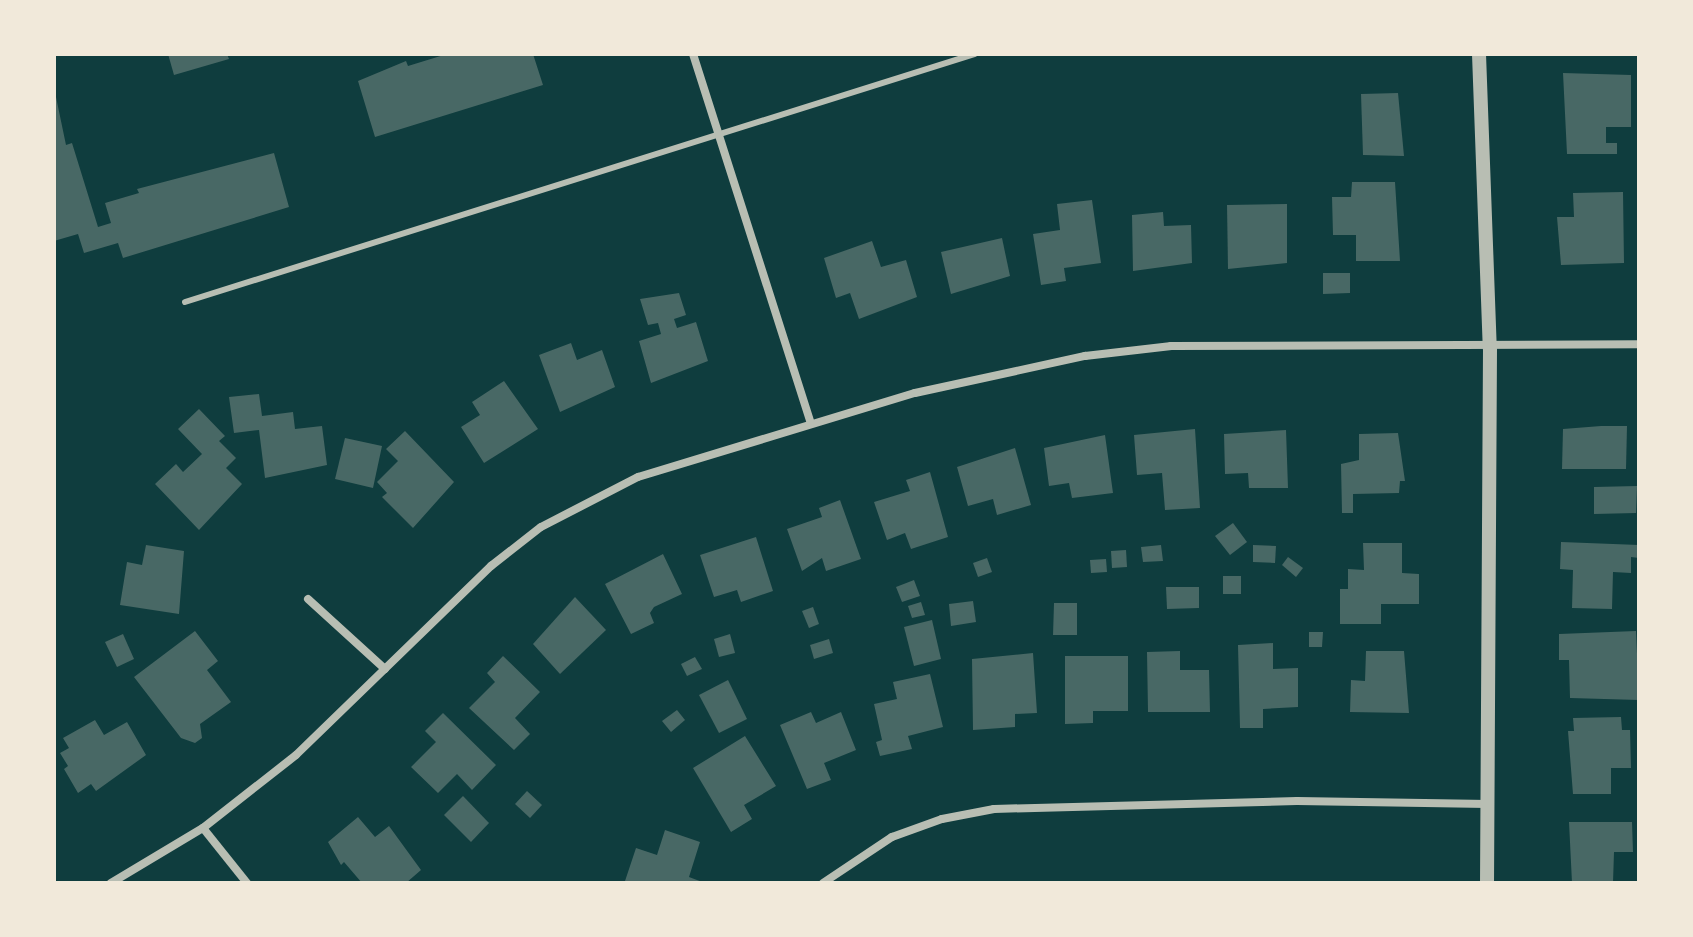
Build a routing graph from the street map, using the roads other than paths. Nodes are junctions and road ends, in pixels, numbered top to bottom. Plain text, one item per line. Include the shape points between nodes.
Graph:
1 (693, 54) edge
2 (975, 54) edge
3 (1479, 54) edge
4 (719, 137) junction
5 (185, 302) dead end
6 (1639, 344) edge
7 (1490, 349) junction
8 (811, 424) junction
9 (308, 599) dead end
10 (385, 669) junction
11 (1489, 804) junction
12 (203, 828) junction
13 (111, 883) edge
14 (247, 883) edge
15 (823, 883) edge
16 (1487, 883) edge

1 - 4 street
2 - 4 lane
3 - 7 street
4 - 5 lane
4 - 8 street
6 - 7 street
7 - 8 street via 1171,346 999,371
7 - 11 street
8 - 10 street via 595,495 541,527 491,566
9 - 10 street
10 - 12 street via 296,755
11 - 15 street via 1297,801 994,809 942,819 892,837
11 - 16 street
12 - 13 street
12 - 14 street

